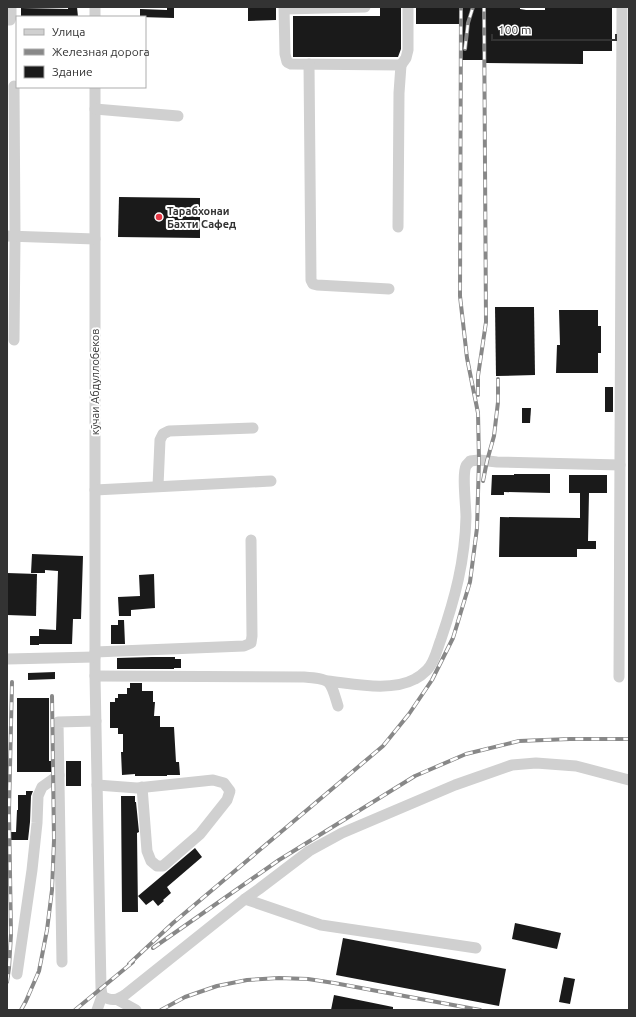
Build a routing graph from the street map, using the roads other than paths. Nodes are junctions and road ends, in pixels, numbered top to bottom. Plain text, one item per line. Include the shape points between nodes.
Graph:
1 (11, 7) edge
2 (365, 7) edge
3 (408, 7) edge
4 (622, 7) edge
5 (284, 8) edge
6 (7, 20) edge
7 (309, 64) junction
8 (401, 65) junction
9 (14, 86) dead end
10 (95, 88) edge
11 (625, 108) edge
12 (95, 109) junction
13 (178, 116) dead end
14 (625, 201) edge
15 (398, 227) dead end
16 (11, 237) edge
17 (95, 239) junction
18 (389, 289) dead end
19 (14, 340) dead end
20 (253, 428) dead end
21 (620, 465) junction
22 (271, 481) dead end
23 (158, 486) junction
24 (95, 490) junction
25 (251, 540) dead end
26 (96, 655) junction
27 (7, 659) edge
28 (95, 676) junction
29 (619, 677) dead end
30 (328, 681) junction
31 (338, 706) dead end
32 (96, 721) junction
33 (59, 775) junction
34 (629, 780) edge
35 (97, 785) junction
36 (142, 787) junction
37 (245, 899) junction
38 (476, 948) dead end
39 (62, 962) dead end
40 (17, 974) dead end
41 (102, 996) junction
42 (118, 1000) junction
43 (97, 1010) edge
44 (136, 1010) edge

1 - 6 street via 11,17
2 - 5 street
3 - 8 street via 408,50
4 - 11 street
5 - 7 street via 287,62
7 - 8 street
7 - 18 street via 311,280 317,285
8 - 15 street
9 - 16 street
10 - 12 street, кӯчаи Абдуллобеков
11 - 14 street
12 - 13 street
12 - 17 street, кӯчаи Абдуллобеков
14 - 21 street
16 - 17 street
16 - 19 street
17 - 24 street, кӯчаи Абдуллобеков
20 - 23 street via 169,431 163,434 160,440
21 - 29 street
21 - 30 street via 470,461 465,473 465,546 458,585 428,670 416,679 390,686
22 - 23 street
23 - 24 street
24 - 26 street, кӯчаи Абдуллобеков
25 - 26 street via 250,643 244,646
26 - 27 street
26 - 28 street, кӯчаи Абдуллобеков
28 - 30 street via 304,677
28 - 32 street, кӯчаи Абдуллобеков
30 - 31 street via 332,685
32 - 33 street via 58,722
32 - 35 street, кӯчаи Абдуллобеков
33 - 39 street
33 - 40 street via 42,787 38,796 32,870
34 - 37 street via 576,766 536,763 512,765 455,785 342,833 309,851
35 - 36 street
35 - 41 street, кӯчаи Абдуллобеков
36 - 36 street via 213,780 224,783 230,791 227,800 200,834 163,866 157,866 151,861 147,851
37 - 38 street via 321,925
37 - 42 street
41 - 42 street via 109,1000
41 - 43 street
42 - 44 street

